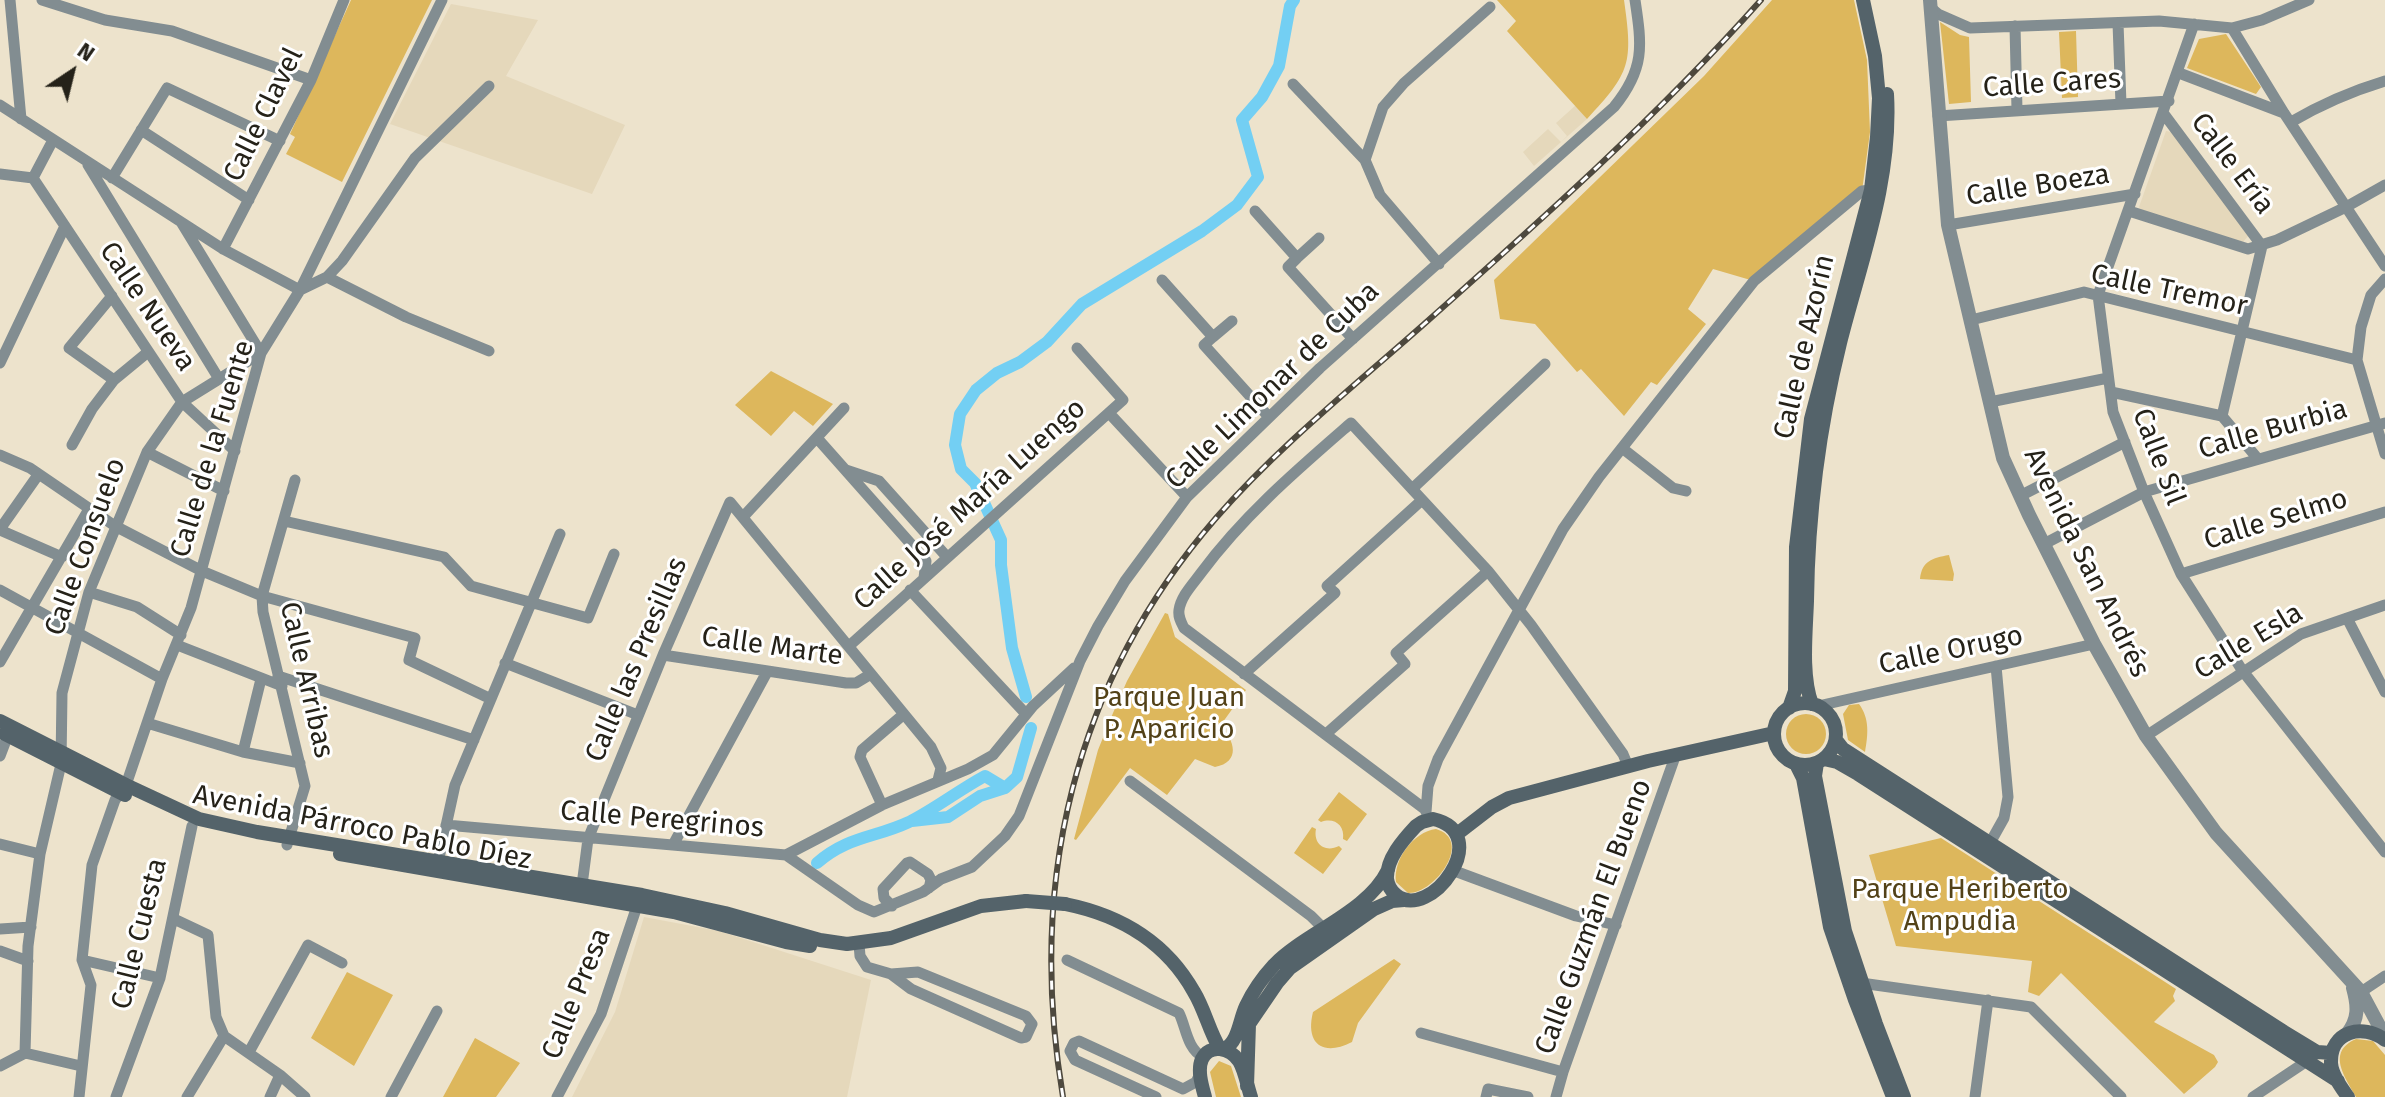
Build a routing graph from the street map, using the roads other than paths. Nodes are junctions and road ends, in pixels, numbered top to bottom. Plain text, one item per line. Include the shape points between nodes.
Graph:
1 (10, 0) edge
2 (42, 0) edge
3 (344, 0) edge
4 (442, 0) edge
5 (1635, 0) edge
6 (1863, 0) edge
7 (1873, 0) edge
8 (2309, 0) edge
9 (1931, 4) edge
10 (1490, 7) dead end
11 (2118, 23) junction
12 (2194, 24) junction
13 (2015, 26) junction
14 (2232, 28) junction
15 (2179, 73) junction
16 (311, 80) junction
17 (2385, 81) edge
18 (1293, 84) dead end
19 (489, 86) dead end
20 (2169, 101) junction
21 (2121, 104) junction
22 (0, 105) edge
23 (2017, 110) junction
24 (2164, 114) junction
25 (1938, 116) junction
26 (2287, 118) junction
27 (21, 119) junction
28 (141, 130) junction
29 (53, 140) junction
30 (280, 141) junction
31 (85, 160) junction
32 (1365, 160) junction
33 (0, 174) edge
34 (33, 178) junction
35 (112, 178) junction
36 (2385, 185) edge
37 (1871, 190) junction
38 (2135, 194) junction
39 (249, 200) junction
40 (2346, 207) junction
41 (1255, 211) dead end
42 (2129, 211) junction
43 (181, 222) junction
44 (1948, 225) junction
45 (65, 226) junction
46 (1319, 238) dead end
47 (2262, 246) junction
48 (220, 248) junction
49 (1297, 258) junction
50 (207, 264) junction
51 (1439, 264) junction
52 (2385, 266) edge
53 (327, 277) junction
54 (2385, 279) edge
55 (1162, 280) dead end
56 (300, 290) junction
57 (2098, 295) junction
58 (112, 296) junction
59 (1971, 320) junction
60 (1232, 321) dead end
61 (2243, 331) junction
62 (1213, 337) junction
63 (1353, 339) junction
64 (1077, 348) dead end
65 (489, 351) dead end
66 (148, 352) junction
67 (261, 353) junction
68 (2357, 360) junction
69 (0, 363) edge
70 (1545, 364) dead end
71 (2108, 378) junction
72 (219, 379) junction
73 (114, 380) junction
74 (2111, 392) junction
75 (182, 402) junction
76 (1990, 402) junction
77 (844, 408) dead end
78 (1109, 413) junction
79 (1268, 416) junction
80 (2222, 416) junction
81 (2380, 424) edge
82 (817, 438) junction
83 (2125, 442) junction
84 (72, 445) dead end
85 (1622, 448) junction
86 (235, 451) junction
87 (147, 452) junction
88 (2385, 454) edge
89 (0, 455) edge
90 (2258, 459) junction
91 (845, 470) junction
92 (38, 475) junction
93 (295, 480) dead end
94 (1412, 489) junction
95 (224, 491) junction
96 (1686, 491) dead end
97 (2144, 492) junction
98 (2020, 496) junction
99 (1187, 497) junction
100 (1422, 500) junction
101 (89, 509) junction
102 (2385, 512) edge
103 (743, 517) junction
104 (284, 521) junction
105 (115, 526) junction
106 (0, 529) edge
107 (560, 534) dead end
108 (2044, 544) junction
109 (614, 554) dead end
110 (62, 557) junction
111 (947, 557) junction
112 (202, 571) junction
113 (1488, 571) junction
114 (2181, 574) junction
115 (924, 578) junction
116 (910, 590) junction
117 (89, 592) junction
118 (5, 593) edge
119 (262, 596) junction
120 (531, 603) junction
121 (2385, 605) edge
122 (32, 608) junction
123 (1518, 608) junction
124 (2347, 618) junction
125 (79, 633) junction
126 (179, 640) junction
127 (2094, 644) junction
128 (849, 646) junction
129 (663, 655) junction
130 (1080, 661) junction
131 (0, 662) edge
132 (505, 663) junction
133 (1996, 666) junction
134 (2242, 670) junction
135 (767, 672) junction
136 (871, 674) junction
137 (1244, 674) junction
138 (162, 679) junction
139 (261, 679) junction
140 (280, 681) junction
141 (2385, 692) edge
142 (491, 699) junction
143 (1815, 705) junction
144 (1789, 708) junction
145 (1030, 710) junction
146 (904, 714) junction
147 (638, 715) junction
148 (0, 721) edge
149 (147, 723) junction
150 (1051, 732) junction
151 (4, 733) edge
152 (1774, 733) junction
153 (1326, 734) junction
154 (2146, 736) junction
155 (474, 740) junction
156 (1836, 740) junction
157 (243, 752) junction
158 (1676, 754) junction
159 (0, 756) edge
160 (62, 758) junction
161 (1820, 761) junction
162 (300, 763) junction
163 (1796, 764) junction
164 (1628, 766) junction
165 (938, 780) junction
166 (1130, 781) dead end
167 (122, 789) junction
168 (882, 805) junction
169 (1426, 815) junction
170 (446, 825) junction
171 (192, 826) junction
172 (244, 829) junction
173 (1457, 834) junction
174 (588, 839) junction
175 (288, 841) junction
176 (1990, 843) junction
177 (0, 844) edge
178 (673, 845) junction
179 (2385, 852) edge
180 (40, 854) junction
181 (786, 855) junction
182 (437, 866) junction
183 (1388, 870) junction
184 (1452, 870) junction
185 (550, 880) junction
186 (582, 885) junction
187 (929, 888) junction
188 (1404, 900) junction
189 (858, 905) joint
190 (637, 906) junction
191 (892, 906) junction
192 (725, 913) junction
193 (174, 919) junction
194 (1616, 925) junction
195 (31, 927) junction
196 (1323, 928) junction
197 (0, 929) edge
198 (853, 944) junction
199 (0, 951) edge
200 (82, 960) junction
201 (1067, 960) dead end
202 (28, 961) junction
203 (342, 963) dead end
204 (100, 965) junction
205 (891, 974) junction
206 (2385, 976) edge
207 (160, 978) junction
208 (2350, 980) junction
209 (1861, 983) junction
210 (91, 985) junction
211 (2361, 992) junction
212 (1988, 1000) junction
213 (437, 1011) dead end
214 (1239, 1021) junction
215 (1210, 1026) junction
216 (1421, 1033) dead end
217 (2347, 1034) junction
218 (224, 1036) junction
219 (2385, 1038) edge
220 (249, 1052) junction
221 (25, 1053) junction
222 (2332, 1053) junction
223 (1212, 1056) junction
224 (2307, 1061) junction
225 (0, 1066) edge
226 (81, 1066) junction
227 (1563, 1072) junction
228 (280, 1075) junction
229 (1249, 1091) edge
230 (2344, 1092) edge
231 (79, 1097) edge
232 (116, 1097) edge
233 (187, 1097) edge
234 (270, 1097) edge
235 (305, 1097) edge
236 (391, 1097) edge
237 (557, 1097) edge
238 (1156, 1097) edge
239 (1205, 1097) edge
240 (1486, 1097) edge
241 (1528, 1097) edge
242 (1556, 1097) edge
243 (1893, 1097) edge
244 (1904, 1097) edge
245 (1975, 1097) edge
246 (2121, 1097) edge
247 (2253, 1097) edge

1 - 27 street
2 - 16 street via 105,20 172,31
3 - 16 street, Calle Clavel
4 - 56 street, Calle de la Fuente
5 - 51 street, Calle Limonar de Cuba via 1640,58 1627,91
6 - 37 main road, Calle de Azorín via 1879,98
7 - 143 main road, Calle de Azorín via 1886,63 1888,144 1874,226 1824,415 1812,491 1806,635 1807,678
8 - 14 street
9 - 13 street via 1970,28
9 - 25 street, Avenida San Andrés
10 - 32 street via 1383,107
11 - 12 street
11 - 13 street
11 - 21 street
12 - 14 street
12 - 15 street, Calle Sil
13 - 23 street
14 - 26 street
15 - 20 street, Calle Sil
15 - 26 street
16 - 30 street, Calle Clavel
17 - 26 street
18 - 32 street
19 - 53 street via 415,158
20 - 21 street, Calle Cares
20 - 24 street, Calle Sil
21 - 23 street, Calle Cares
22 - 27 street
23 - 25 street, Calle Cares
24 - 38 street, Calle Sil
24 - 47 street, Calle Ería
25 - 44 street, Avenida San Andrés
26 - 40 street
27 - 29 street
28 - 30 street via 167,88
28 - 35 street
28 - 39 street
29 - 31 street
29 - 34 street
30 - 39 street, Calle Clavel
31 - 35 street
31 - 72 street
32 - 51 street via 1380,195
33 - 34 street
34 - 45 street, Calle Nueva
35 - 43 street
36 - 40 street, Calle Ería
37 - 85 street via 1862,191 1754,281
37 - 144 main road, Calle de Azorín via 1811,419 1796,547 1795,691
38 - 42 street, Calle Sil
38 - 44 street, Calle Boeza
39 - 48 street, Calle Clavel
40 - 47 street, Calle Ería
40 - 52 street
41 - 49 street
42 - 47 street, Calle Boeza via 2248,249
42 - 57 street, Calle Sil
43 - 48 street
43 - 50 street
44 - 59 street, Avenida San Andrés
45 - 58 street, Calle Nueva
45 - 69 street
46 - 49 street
47 - 61 street
48 - 50 street, Calle Clavel
48 - 56 street
49 - 63 street via 1288,267
50 - 67 street
51 - 63 street, Calle Limonar de Cuba
53 - 56 street
53 - 65 street
54 - 68 street via 2371,295
55 - 62 street
56 - 67 street, Calle de la Fuente
57 - 59 street, Calle Tremor via 2084,292
57 - 61 street, Calle Tremor
57 - 71 street, Calle Sil
58 - 66 street, Calle Nueva
58 - 73 street via 69,348
59 - 76 street, Avenida San Andrés
60 - 62 street
61 - 68 street, Calle Tremor
61 - 80 street
62 - 79 street via 1204,345
63 - 79 street, Calle Limonar de Cuba
64 - 78 street, Calle José María Luengo via 1123,400
66 - 73 street
66 - 75 street, Calle Nueva
67 - 72 street, Calle Consuelo
67 - 86 street, Calle de la Fuente
68 - 81 street
70 - 94 street
71 - 74 street, Calle Sil
71 - 76 street
72 - 75 street, Calle Consuelo
73 - 84 street
74 - 80 street
74 - 83 street, Calle Sil
75 - 86 street, Calle Nueva
75 - 87 street, Calle Consuelo
76 - 98 street, Avenida San Andrés via 2003,458
77 - 82 street
78 - 99 street
78 - 111 street, Calle José María Luengo
79 - 99 street, Calle Limonar de Cuba
80 - 90 street
81 - 88 street
81 - 90 street, Calle Burbia
82 - 91 street
82 - 103 street
83 - 97 street, Calle Sil
83 - 98 street
85 - 96 street via 1673,488
85 - 123 street via 1563,529
86 - 95 street, Calle de la Fuente
87 - 95 street
87 - 105 street, Calle Consuelo
89 - 92 street
90 - 97 street, Calle Burbia
91 - 111 street via 879,481
91 - 115 street via 926,561
92 - 101 street
92 - 106 street
93 - 104 street, Calle Arribas
94 - 100 street
94 - 137 street via 1351,423 1259,504 1188,591 1179,617 1184,628
95 - 112 street, Calle de la Fuente
97 - 108 street, Calle Burbia
97 - 114 street, Calle Sil
98 - 108 street, Avenida San Andrés
99 - 130 street, Calle Limonar de Cuba via 1125,581
100 - 113 street
100 - 137 street via 1327,586 1335,593
101 - 105 street
101 - 110 street
102 - 114 street, Calle Selmo
103 - 128 street
103 - 129 street, Calle las Presillas via 730,502
104 - 119 street, Calle Arribas
104 - 120 street via 444,557 471,586
105 - 112 street
105 - 117 street, Calle Consuelo
106 - 110 street
107 - 120 street
108 - 127 street, Avenida San Andrés
109 - 120 street via 588,618
110 - 122 street
111 - 115 street, Calle José María Luengo
112 - 119 street
112 - 126 street, Calle de la Fuente
113 - 123 street
113 - 153 street via 1396,653 1405,664
114 - 134 street, Calle Sil
115 - 116 street, Calle José María Luengo
116 - 128 street, Calle José María Luengo
116 - 145 street
117 - 125 street, Calle Consuelo
117 - 126 street via 137,607
118 - 122 street
119 - 140 street, Calle Arribas
119 - 142 street via 415,638 409,660
120 - 132 street
121 - 124 street, Calle Esla
122 - 125 street
122 - 131 street
123 - 164 street
123 - 169 street via 1434,767
124 - 134 street, Calle Esla via 2301,634
124 - 141 street
125 - 138 street
125 - 160 street, Calle Consuelo via 62,693
126 - 138 street, Calle de la Fuente
126 - 139 street
127 - 133 street, Calle Orugo
127 - 154 street, Avenida San Andrés
128 - 136 street
129 - 135 street, Calle Marte
129 - 147 street, Calle las Presillas
130 - 145 street
130 - 150 street, Calle Limonar de Cuba
132 - 142 street
132 - 147 street
133 - 143 street, Calle Orugo
133 - 176 street via 2008,797
134 - 154 street, Calle Esla
134 - 179 street, Calle Sil
135 - 136 street, Calle Marte via 846,683
135 - 178 street
136 - 146 street
137 - 153 street
138 - 149 street, Calle de la Fuente
139 - 140 street
139 - 157 street
140 - 155 street
140 - 162 street, Calle Arribas
142 - 155 street
143 - 144 main road
143 - 156 main road via 1830,716
144 - 152 main road
145 - 150 street via 1048,712
145 - 165 street via 993,755
146 - 165 street via 937,755
146 - 168 street via 860,757
147 - 174 street, Calle las Presillas
148 - 160 main road, Avenida Párroco Pablo Díez
149 - 157 street
149 - 167 street, Calle de la Fuente
150 - 187 street, Calle Limonar de Cuba via 1032,789 1005,836 972,867
151 - 159 street
151 - 160 main road, Avenida Párroco Pablo Díez
152 - 158 main road
152 - 163 main road via 1778,749
153 - 169 street
154 - 208 street, Avenida San Andrés via 2216,833
155 - 170 street
156 - 161 main road
156 - 176 main road
157 - 162 street
158 - 164 main road
158 - 194 street, Calle Guzmán El Bueno
160 - 167 main road, Avenida Párroco Pablo Díez
160 - 180 street, Calle Consuelo
161 - 163 main road
161 - 209 main road via 1815,776 1845,931
161 - 224 main road via 1837,762 1858,774
162 - 175 street, Calle Arribas via 305,786
163 - 243 main road via 1830,927
164 - 173 main road via 1509,798
165 - 168 street
166 - 196 street
167 - 171 main road, Avenida Párroco Pablo Díez
167 - 172 main road, Avenida Párroco Pablo Díez via 199,819
167 - 200 street, Calle de la Fuente via 92,865
168 - 181 street
169 - 173 main road
169 - 183 main road
170 - 174 street, Calle Peregrinos
170 - 182 street
171 - 172 main road
171 - 175 main road, Avenida Párroco Pablo Díez
171 - 193 street, Calle Cuesta
172 - 175 main road, Avenida Párroco Pablo Díez
173 - 184 main road via 1460,851
174 - 178 street, Calle Peregrinos
174 - 186 street, Calle las Presillas
175 - 182 main road, Avenida Párroco Pablo Díez
176 - 222 main road via 2297,1040 2317,1052
177 - 180 street
178 - 181 street, Calle Peregrinos
180 - 195 street, Calle Consuelo
181 - 189 street, Calle Peregrinos
182 - 185 main road, Avenida Párroco Pablo Díez
182 - 190 main road, Avenida Párroco Pablo Díez
183 - 188 main road via 1391,890
183 - 196 main road via 1373,891
184 - 188 main road via 1430,896
184 - 194 street via 1576,916
185 - 186 main road, Avenida Párroco Pablo Díez
185 - 190 street, Avenida Párroco Pablo Díez via 621,897
186 - 192 main road, Avenida Párroco Pablo Díez
187 - 191 street, Calle Limonar de Cuba
187 - 191 street via 928,874 907,863 883,889
188 - 229 main road via 1374,909 1290,968 1277,983 1249,1024
189 - 191 street, Calle Limonar de Cuba via 874,912
190 - 192 street, Avenida Párroco Pablo Díez via 651,903
190 - 198 main road, Avenida Párroco Pablo Díez via 800,945
190 - 237 street, Calle Presa via 601,1014
192 - 198 main road, Avenida Párroco Pablo Díez
193 - 207 street, Calle Cuesta
193 - 218 street via 208,935 216,1017
194 - 227 street, Calle Guzmán El Bueno
195 - 197 street
195 - 202 street, Calle Consuelo
196 - 214 main road via 1273,966
198 - 205 street via 867,967
198 - 215 main road, Avenida Párroco Pablo Díez, bridge via 891,938 981,906 1065,904 1124,923 1164,952 1195,993
199 - 202 street
200 - 204 street
200 - 210 street
201 - 223 street via 1179,1013 1196,1054
202 - 221 street, Calle Consuelo
203 - 220 street via 308,945
204 - 207 street
204 - 210 street
205 - 205 street via 911,989 1021,1038 1032,1024 1026,1016 918,972
206 - 211 street
207 - 232 street, Calle Cuesta
208 - 211 street, Avenida San Andrés
208 - 217 street via 2357,1014
209 - 212 street
209 - 244 main road
210 - 226 street
211 - 219 street, Avenida San Andrés
212 - 245 street
212 - 246 street via 2031,1007
213 - 236 street
214 - 215 main road via 1227,1034
214 - 223 main road via 1234,1041
215 - 223 main road, Avenida Párroco Pablo Díez
216 - 227 street
217 - 219 main road via 2362,1030
217 - 222 main road
218 - 220 street
218 - 233 street
220 - 228 street
221 - 225 street
221 - 226 street
222 - 230 main road via 2332,1069
223 - 229 main road via 1240,1063
223 - 238 street via 1196,1082 1183,1089 1074,1043 1070,1051 1075,1060
223 - 239 main road, Avenida Párroco Pablo Díez
224 - 230 main road
224 - 247 street
226 - 231 street
227 - 242 street, Calle Guzmán El Bueno
228 - 234 street
228 - 235 street
240 - 241 street via 1488,1089

